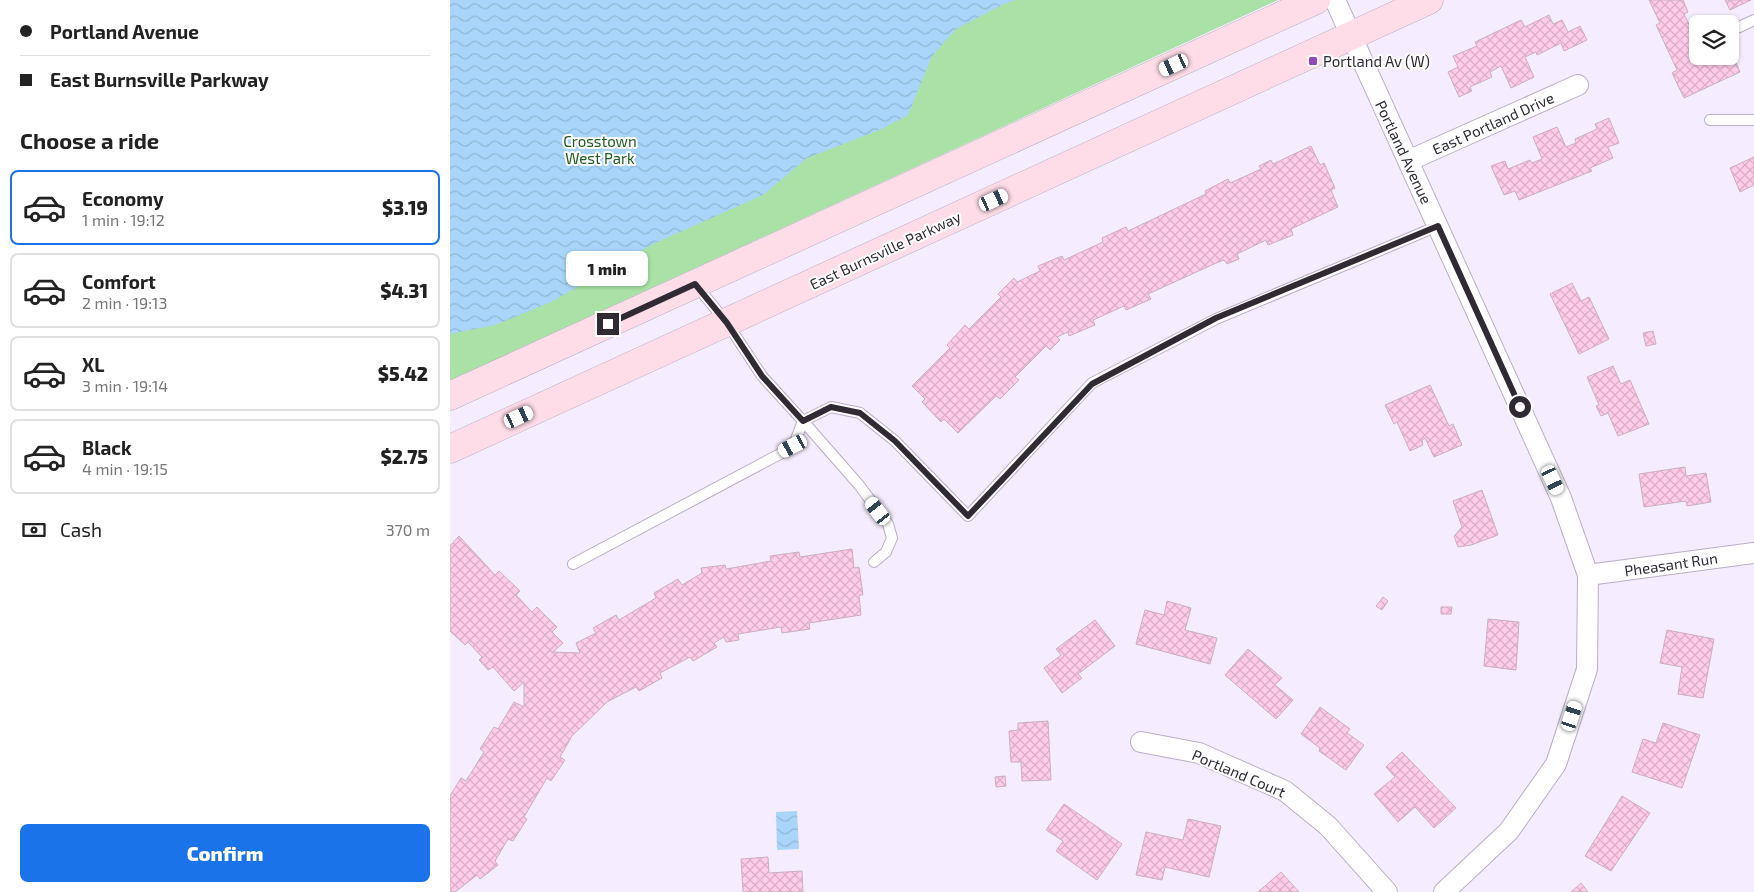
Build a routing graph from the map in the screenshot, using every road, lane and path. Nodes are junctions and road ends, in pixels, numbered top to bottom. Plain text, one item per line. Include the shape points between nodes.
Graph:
1 (1316, 0) edge
2 (1334, 0) edge
3 (1430, 0) edge
4 (1754, 20) edge
5 (1739, 27) edge
6 (1351, 37) junction
7 (1578, 85) dead end
8 (1753, 119) edge
9 (1710, 120) dead end
10 (1408, 161) junction
11 (1438, 226) junction
12 (695, 284) junction
13 (727, 323) junction
14 (450, 396) edge
15 (803, 421) junction
16 (450, 449) edge
17 (1754, 553) edge
18 (874, 562) dead end
19 (574, 564) dead end
20 (1588, 575) junction
21 (1141, 742) dead end
22 (1387, 892) edge
23 (1444, 892) edge

1 - 12 street
2 - 6 street, Portland Avenue
3 - 6 street, East Burnsville Parkway
4 - 5 lane
6 - 10 street, Portland Avenue
6 - 13 street, East Burnsville Parkway
7 - 10 street, East Portland Drive
8 - 9 lane
10 - 11 street, Portland Avenue
11 - 15 lane via 1216,318 1092,384 968,516 895,441 860,413 831,407
11 - 20 street, Portland Avenue via 1561,498
12 - 13 lane
12 - 14 street
13 - 15 lane via 762,376
13 - 16 street, East Burnsville Parkway
15 - 18 lane via 888,524 892,538 886,552
15 - 19 lane via 793,446
17 - 20 street, Pheasant Run
20 - 23 street, Portland Avenue via 1587,669 1556,764 1509,831
21 - 22 street, Portland Court via 1199,753 1285,790 1328,826

